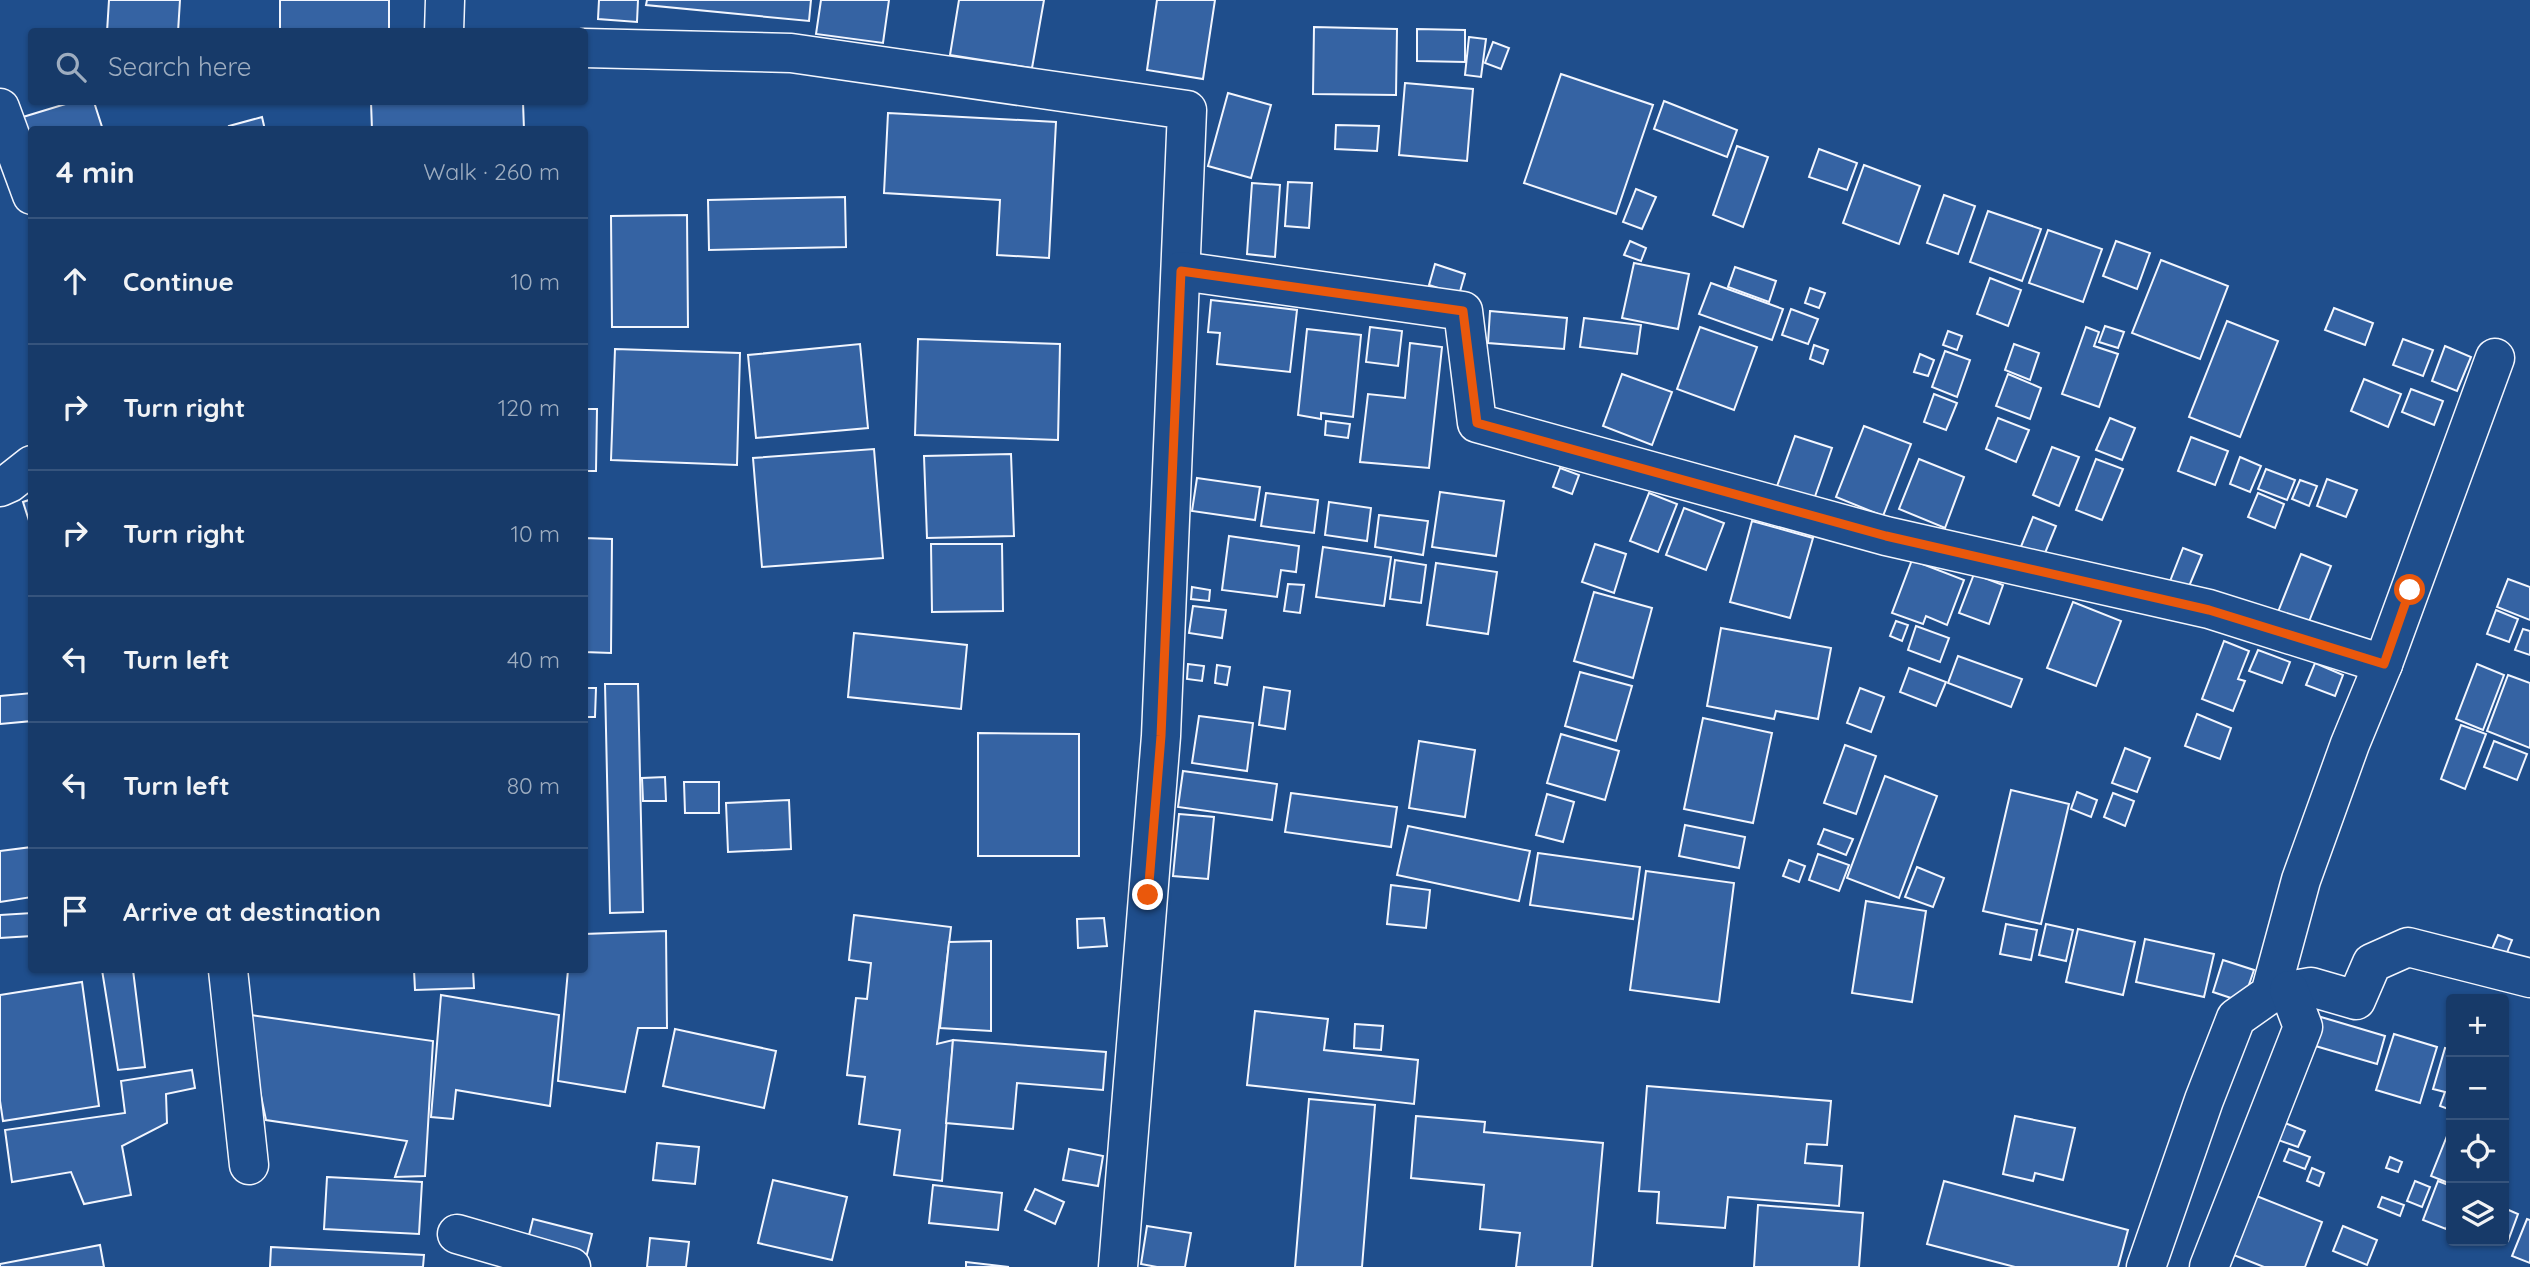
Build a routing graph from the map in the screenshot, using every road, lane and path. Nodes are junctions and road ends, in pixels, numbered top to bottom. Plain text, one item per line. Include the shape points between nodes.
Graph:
1 (445, 0) edge
2 (444, 28) edge
3 (588, 48) edge
4 (0, 108) edge
5 (28, 184) edge
6 (1181, 271) junction
7 (2495, 358) dead end
8 (28, 468) edge
9 (0, 487) edge
10 (2384, 664) junction
11 (228, 973) edge
12 (2530, 978) edge
13 (2279, 992) junction
14 (249, 1165) dead end
15 (457, 1234) dead end
16 (571, 1267) edge
17 (1118, 1267) edge
18 (2146, 1267) edge
19 (2209, 1267) edge

1 - 2 street
3 - 6 street via 790,53 1186,110
4 - 5 street
6 - 10 street via 1463,311 1477,423 1886,536 2209,610
6 - 17 street via 1161,736
7 - 10 street
8 - 9 street
10 - 13 street via 2301,880
11 - 14 street
12 - 13 street via 2408,947 2372,963 2356,1000 2311,987
13 - 18 street via 2236,1018
13 - 19 street via 2302,1027
15 - 16 street

